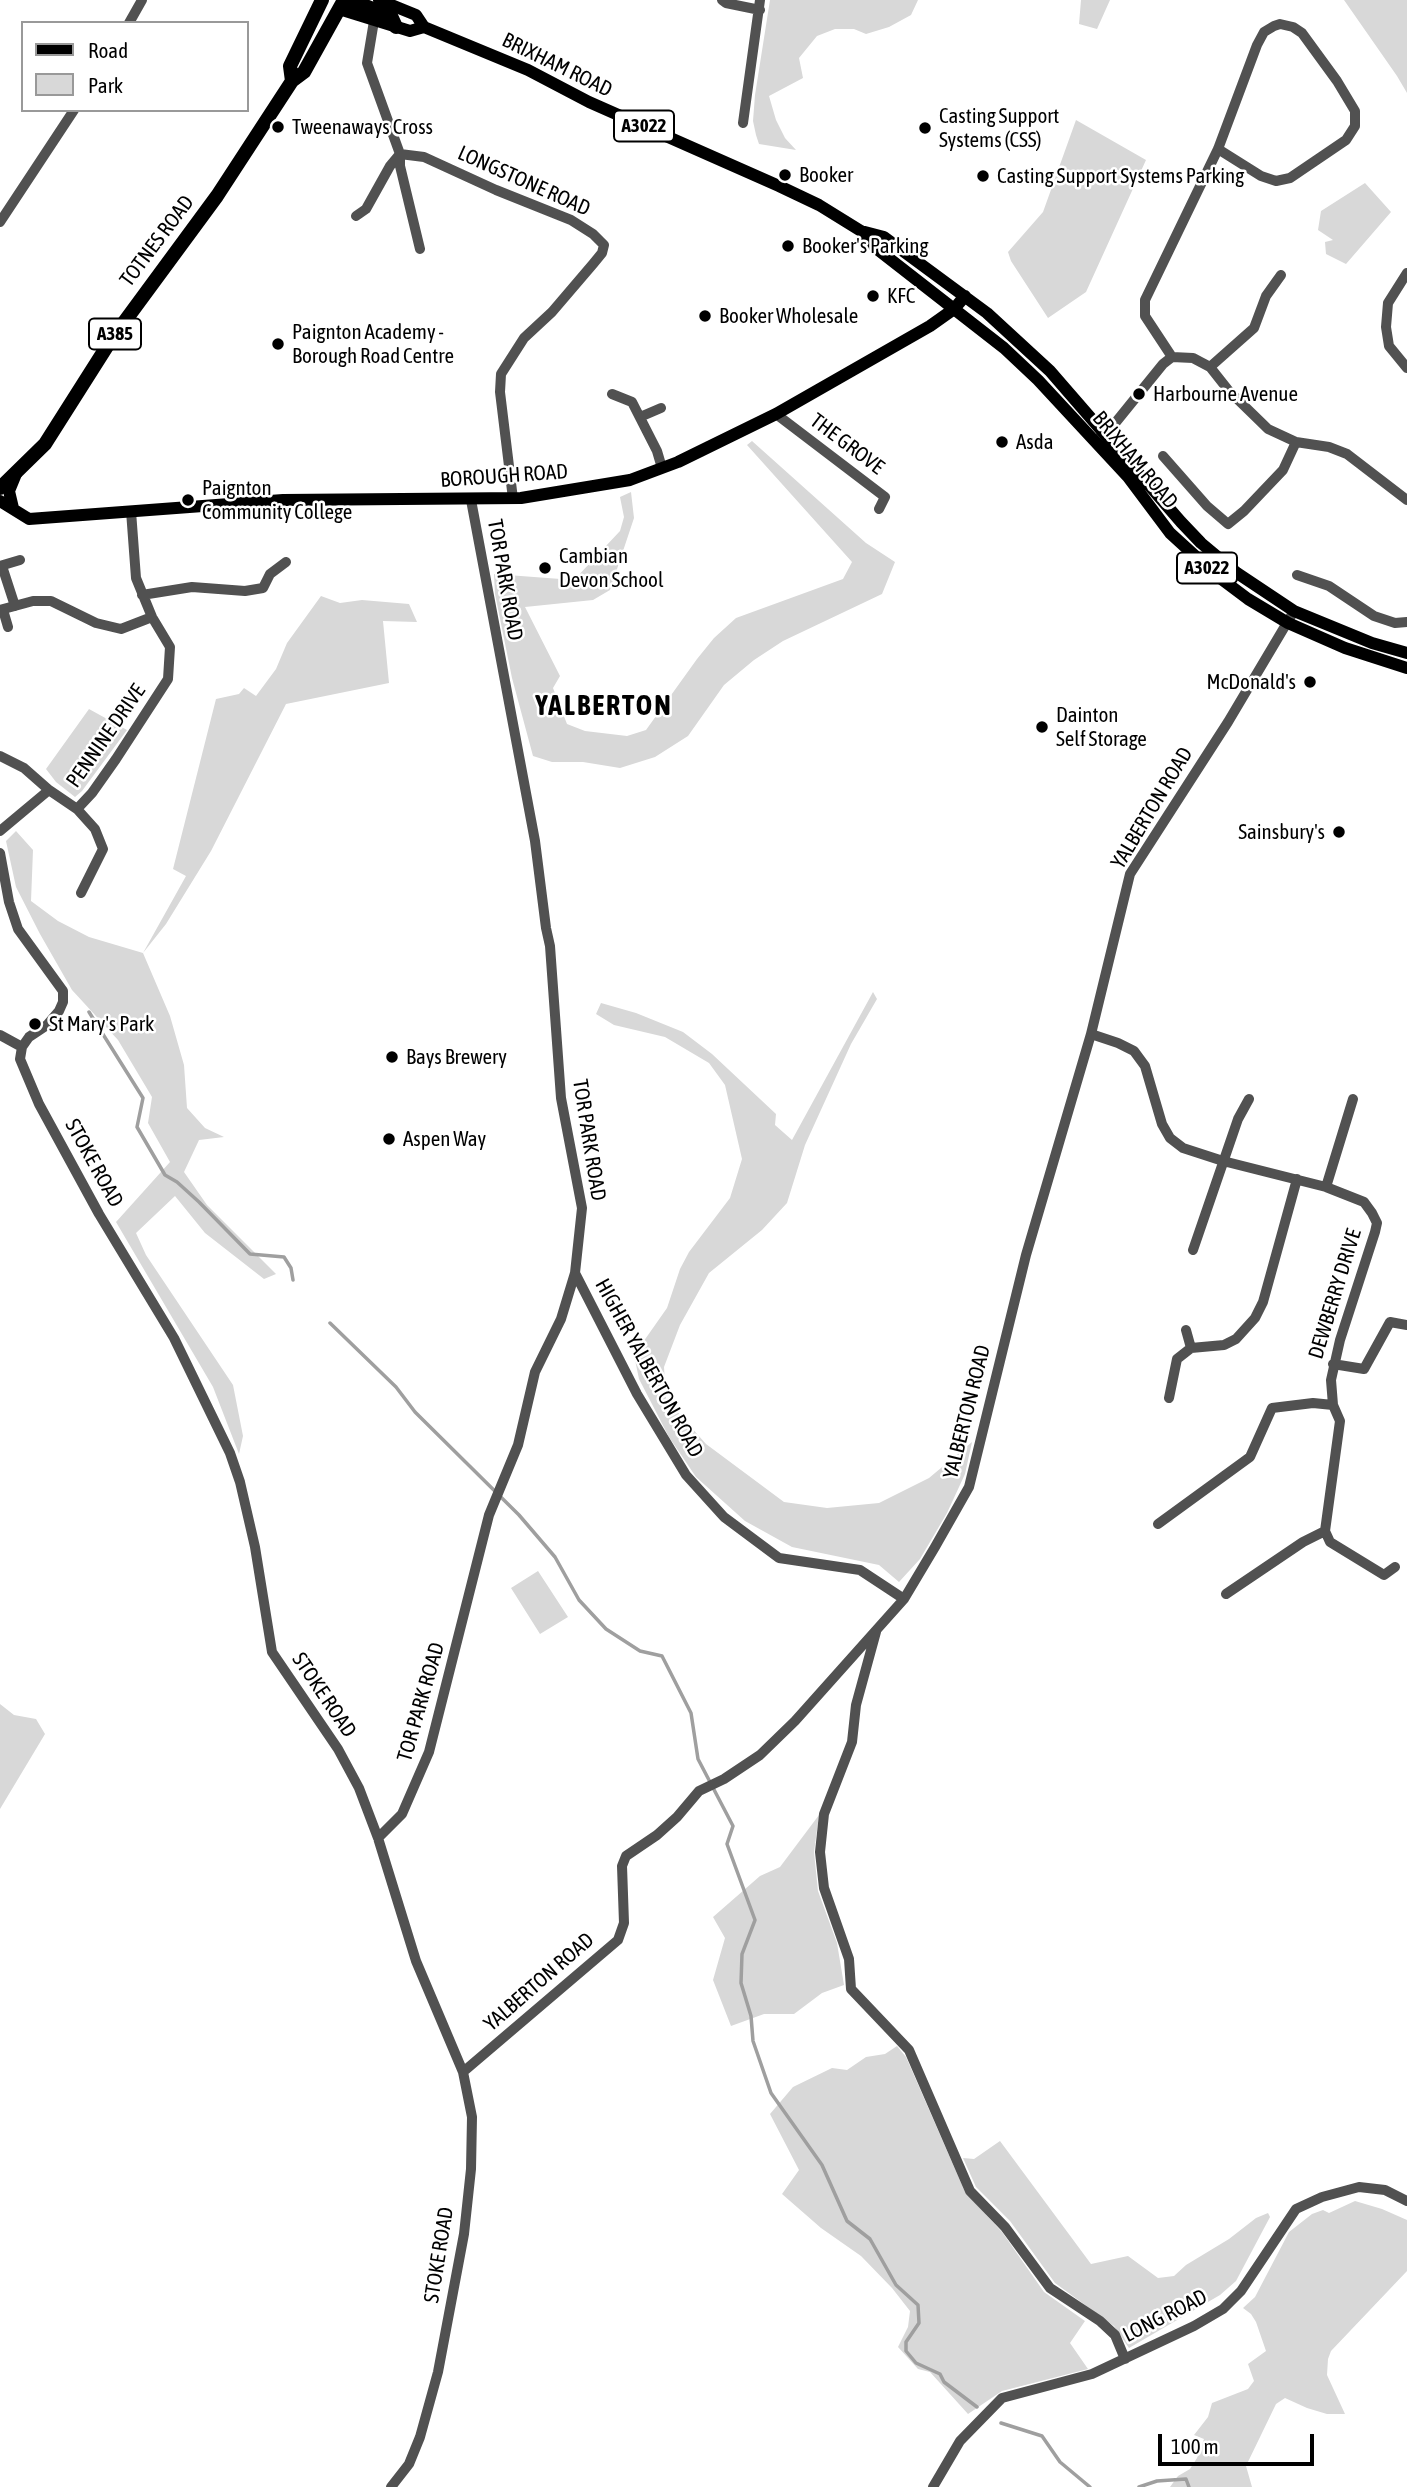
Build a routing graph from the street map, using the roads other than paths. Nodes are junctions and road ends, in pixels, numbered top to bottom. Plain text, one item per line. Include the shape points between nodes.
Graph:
1 (142, 0) edge
2 (380, 0) edge
3 (722, 0) edge
4 (320, 1) edge
5 (344, 3) edge
6 (760, 5) edge
7 (130, 21) edge
8 (374, 21) junction
9 (396, 27) junction
10 (424, 27) junction
11 (292, 81) junction
12 (73, 112) edge
13 (743, 122) dead end
14 (1218, 149) junction
15 (400, 154) junction
16 (356, 216) dead end
17 (0, 222) edge
18 (861, 231) junction
19 (420, 248) dead end
20 (1407, 273) edge
21 (1281, 275) dead end
22 (965, 296) junction
23 (954, 309) junction
24 (1172, 357) junction
25 (1210, 367) junction
26 (1407, 369) edge
27 (612, 394) dead end
28 (661, 408) dead end
29 (776, 414) junction
30 (640, 417) junction
31 (1100, 436) junction
32 (1296, 442) junction
33 (1163, 456) dead end
34 (662, 468) junction
35 (16, 474) junction
36 (0, 488) edge
37 (513, 499) junction
38 (471, 500) junction
39 (1407, 500) edge
40 (6, 504) edge
41 (879, 509) dead end
42 (131, 511) junction
43 (20, 560) dead end
44 (286, 562) dead end
45 (1, 566) edge
46 (1297, 575) dead end
47 (142, 595) junction
48 (15, 606) junction
49 (1, 610) edge
50 (152, 617) junction
51 (1291, 617) junction
52 (1407, 622) edge
53 (8, 628) dead end
54 (1407, 653) edge
55 (1407, 668) edge
56 (0, 756) edge
57 (49, 790) junction
58 (77, 809) junction
59 (0, 831) edge
60 (0, 853) edge
61 (81, 893) dead end
62 (1091, 1034) junction
63 (0, 1035) edge
64 (22, 1047) junction
65 (1250, 1099) dead end
66 (1353, 1100) dead end
67 (1223, 1161) junction
68 (1297, 1179) junction
69 (1326, 1187) junction
70 (1194, 1250) dead end
71 (575, 1273) junction
72 (1407, 1325) edge
73 (1186, 1330) dead end
74 (1191, 1349) junction
75 (1333, 1364) junction
76 (1169, 1398) dead end
77 (1333, 1405) junction
78 (1158, 1524) dead end
79 (1325, 1531) junction
80 (1395, 1567) dead end
81 (1226, 1594) dead end
82 (904, 1599) junction
83 (878, 1627) junction
84 (378, 1838) junction
85 (463, 2072) junction
86 (1407, 2201) edge
87 (1125, 2358) junction
88 (391, 2487) edge
89 (933, 2487) edge

1 - 7 street
2 - 10 main road, BRIXHAM ROAD / A3022 via 416,15
3 - 6 street
4 - 5 highway
4 - 11 highway, TOTNES ROAD / A385 via 290,66
5 - 8 main road, BRIXHAM ROAD
5 - 9 highway via 391,16
5 - 11 highway, TOTNES ROAD / A385 via 304,72
6 - 13 street
8 - 9 main road, BRIXHAM ROAD
8 - 15 street via 362,63
9 - 10 main road, BRIXHAM ROAD via 410,32
10 - 18 main road, BRIXHAM ROAD / A3022 via 779,186
11 - 35 highway, TOTNES ROAD / A385 via 217,196 111,340 45,444
12 - 17 street
14 - 14 street via 1265,32 1280,24 1302,33 1354,111 1355,126 1346,140 1290,178 1276,181
14 - 24 street via 1145,300 1145,316
15 - 16 street via 366,209
15 - 19 street
15 - 37 street, LONGSTONE ROAD via 424,157 571,220 604,245 552,312 524,338 501,374
18 - 22 main road, BRIXHAM ROAD / A3022 via 884,237
18 - 23 main road, BRIXHAM ROAD / A3022 via 877,249
20 - 26 street via 1388,303 1386,327 1388,346
21 - 25 street via 1266,296 1254,328
22 - 23 main road, BOROUGH ROAD
22 - 31 main road, BRIXHAM ROAD / A3022 via 1050,370
23 - 29 main road, BOROUGH ROAD
23 - 31 main road, BRIXHAM ROAD / A3022
24 - 25 street via 1193,358
24 - 31 street
25 - 32 street via 1262,424
27 - 30 street via 632,402
28 - 30 street
29 - 34 main road, BOROUGH ROAD
29 - 41 street, THE GROVE via 885,497
30 - 34 street
31 - 51 main road, BRIXHAM ROAD / A3022 via 1187,550 1248,599
32 - 33 street via 1283,470 1228,524
32 - 39 street via 1347,454
34 - 37 main road, BOROUGH ROAD via 630,480
35 - 36 highway, TOTNES ROAD / A385
35 - 40 main road
37 - 38 main road, BOROUGH ROAD
38 - 42 main road, BOROUGH ROAD via 283,500
38 - 71 street, TOR PARK ROAD via 525,780 550,946 561,1098 582,1208
40 - 42 main road, BOROUGH ROAD via 29,519
42 - 47 street, PENNINE DRIVE via 136,578
43 - 45 street
44 - 47 street via 270,574 263,588 192,587
45 - 48 street
46 - 52 street via 1329,586 1374,616
47 - 50 street, PENNINE DRIVE
48 - 49 street
48 - 50 street via 51,601 96,623 121,629
49 - 53 street
50 - 58 street, PENNINE DRIVE via 170,647 168,679 116,760
51 - 54 main road, BRIXHAM ROAD / A3022
51 - 55 main road, BRIXHAM ROAD / A3022 via 1345,648
51 - 62 street, YALBERTON ROAD via 1130,874
56 - 57 street via 24,768
57 - 58 street, PENNINE DRIVE
57 - 59 street, PENNINE DRIVE
58 - 61 street via 95,829 103,849
60 - 64 street via 18,929 63,990 59,1011
62 - 67 street, DEWBERRY DRIVE via 1134,1051 1145,1066 1170,1138 1183,1148
62 - 82 street, YALBERTON ROAD via 1026,1255 969,1487
63 - 64 street
64 - 84 street, STOKE ROAD via 20,1059 39,1104 174,1338 230,1453 255,1548 272,1652 338,1749
65 - 67 street
66 - 69 street
67 - 68 street, DEWBERRY DRIVE
67 - 70 street
68 - 69 street, DEWBERRY DRIVE
68 - 74 street via 1255,1318 1224,1345
69 - 75 street, DEWBERRY DRIVE via 1364,1202 1377,1223
71 - 82 street, HIGHER YALBERTON ROAD via 637,1394 686,1475 724,1517 779,1558 860,1570
71 - 84 street, TOR PARK ROAD via 561,1319 535,1372 517,1445 493,1504 429,1752 402,1814
72 - 75 street via 1390,1322 1364,1369
73 - 74 street
74 - 76 street via 1177,1359
75 - 77 street, DEWBERRY DRIVE
77 - 78 street via 1272,1408 1250,1457
77 - 79 street, DEWBERRY DRIVE via 1340,1421
79 - 80 street via 1330,1542 1384,1575
79 - 81 street
82 - 83 street, YALBERTON ROAD
83 - 85 street, YALBERTON ROAD via 760,1755 699,1791 667,1826 626,1856 622,1866 625,1923 618,1940
83 - 87 street via 856,1705 852,1742 824,1814 820,1852 824,1888 849,1959 852,1989 909,2050 970,2191 1005,2227 1050,2288 1115,2335
84 - 85 street, STOKE ROAD via 416,1961
85 - 88 street, STOKE ROAD via 472,2117 464,2234 421,2437
86 - 87 street, LONG ROAD via 1385,2190 1359,2187 1296,2209 1241,2291 1223,2309
87 - 89 street, LONG ROAD via 1092,2374 1002,2398 960,2441

